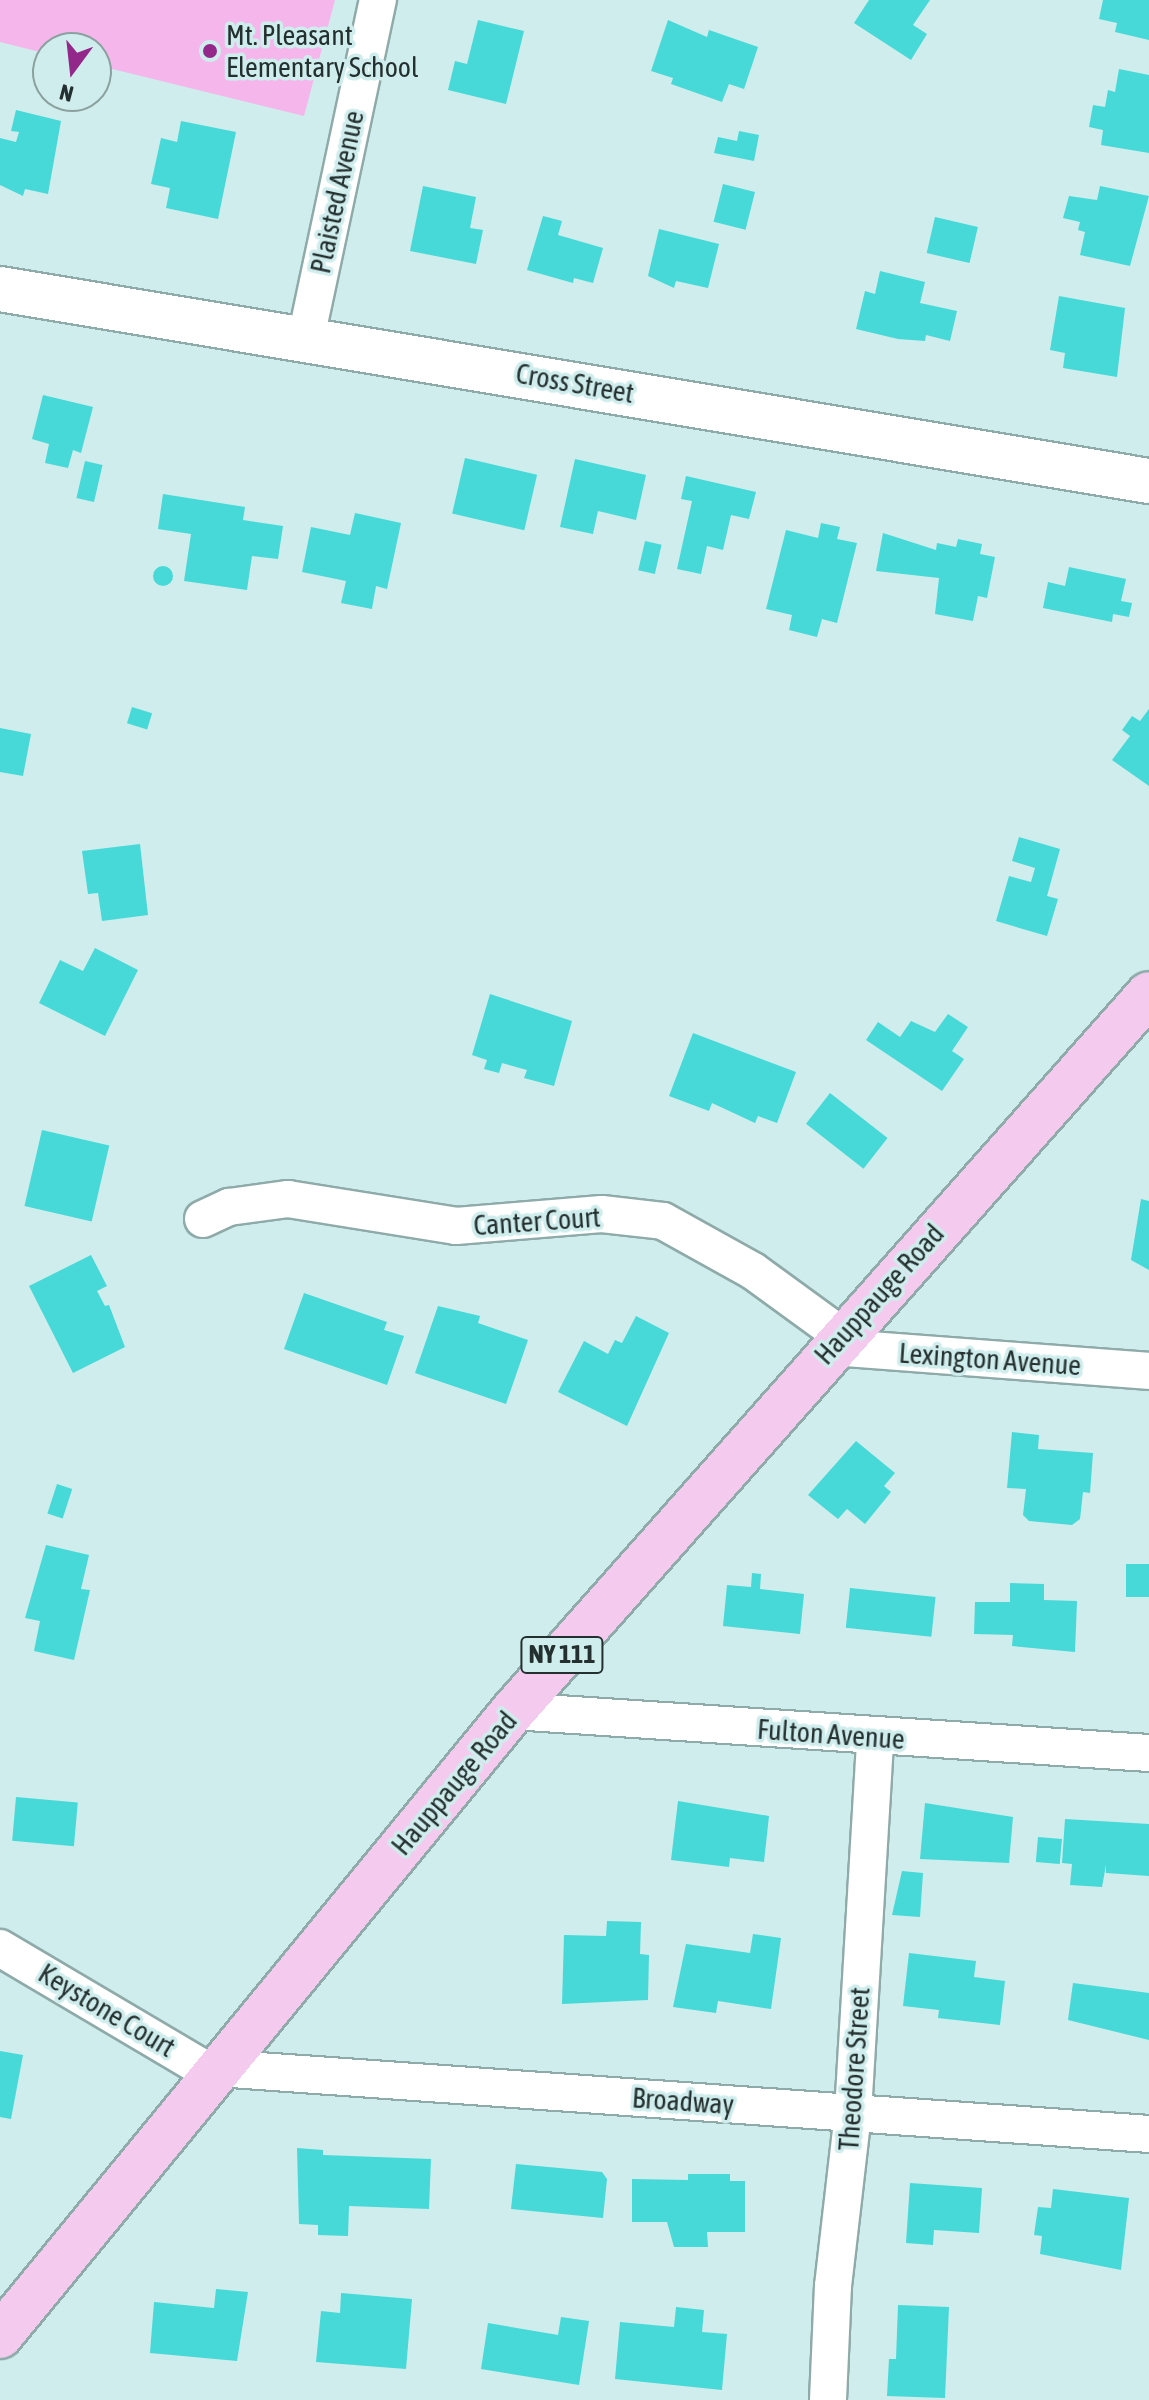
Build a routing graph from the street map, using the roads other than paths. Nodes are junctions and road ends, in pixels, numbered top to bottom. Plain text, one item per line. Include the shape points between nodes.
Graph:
1 (378, 0) edge
2 (0, 289) edge
3 (306, 338) junction
4 (1149, 481) edge
5 (1149, 994) edge
6 (203, 1219) dead end
7 (836, 1342) junction
8 (1149, 1371) edge
9 (513, 1711) junction
10 (875, 1738) junction
11 (1149, 1753) edge
12 (0, 1948) edge
13 (215, 2071) junction
14 (853, 2113) junction
15 (1149, 2134) edge
16 (0, 2336) edge
17 (828, 2400) edge

1 - 3 street, Plaisted Avenue
2 - 3 street, Cross Street
3 - 4 street, Cross Street
5 - 7 main road, Hauppauge Road / NY 111
6 - 7 street, Canter Court via 229,1207 288,1199 456,1226 602,1214 663,1221 753,1271
7 - 8 street, Lexington Avenue
7 - 9 main road, Hauppauge Road / NY 111
9 - 10 street, Fulton Avenue
9 - 13 main road, Hauppauge Road / NY 111
10 - 11 street, Fulton Avenue
10 - 14 street, Theodore Street
12 - 13 street, Keystone Court
13 - 14 street, Broadway
13 - 16 main road, Hauppauge Road / NY 111
14 - 15 street, Broadway
14 - 17 street, Theodore Street via 833,2286

